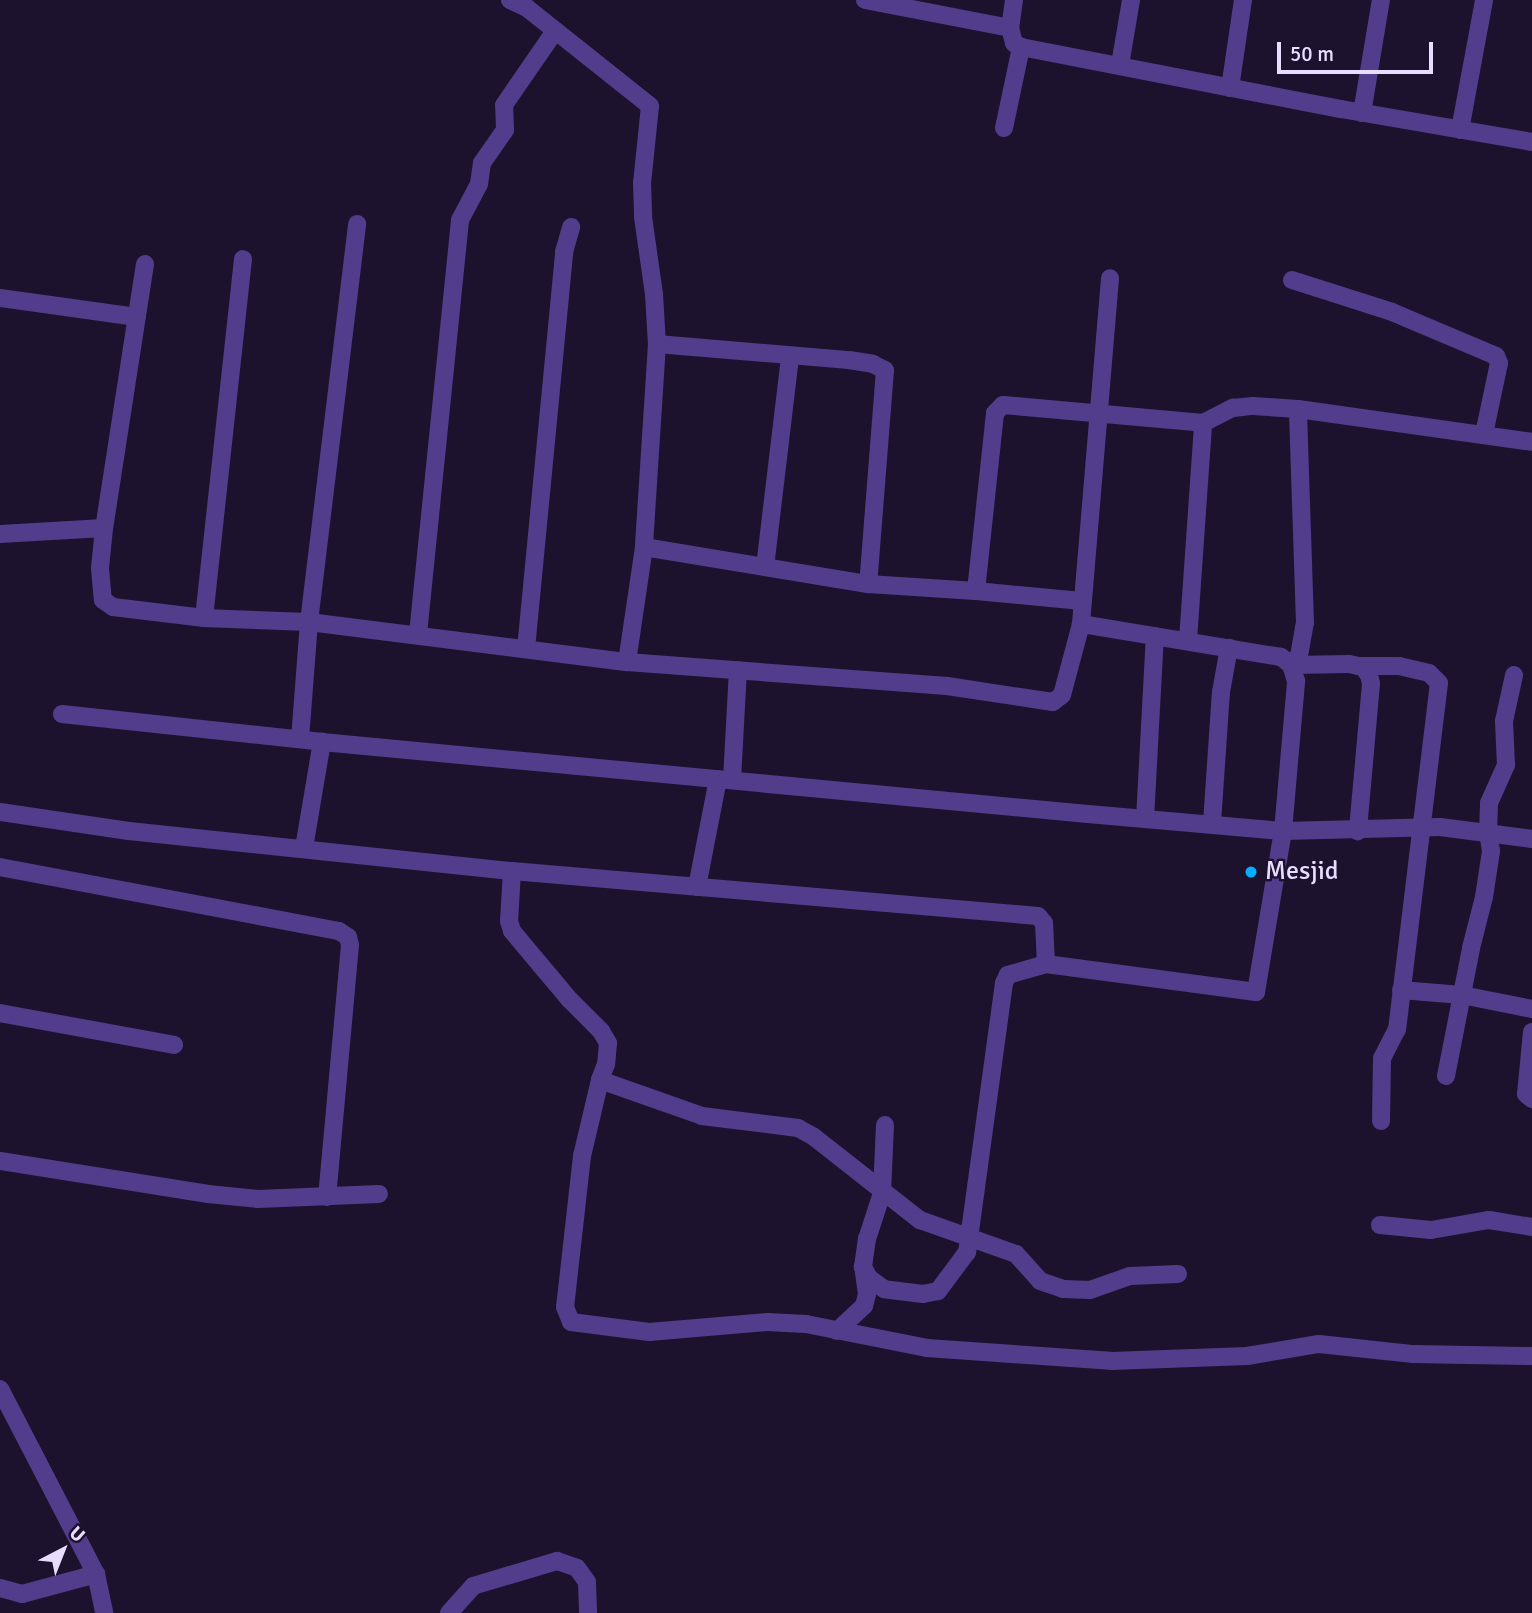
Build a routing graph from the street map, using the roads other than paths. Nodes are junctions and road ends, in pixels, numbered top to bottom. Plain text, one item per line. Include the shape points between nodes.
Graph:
1 (510, 0) edge
2 (865, 0) edge
3 (1014, 0) edge
4 (1131, 0) edge
5 (1243, 0) edge
6 (1381, 0) edge
7 (1484, 0) edge
8 (1010, 28) junction
9 (555, 31) junction
10 (1021, 47) junction
11 (1120, 65) junction
12 (1230, 88) junction
13 (1362, 113) junction
14 (1004, 128) dead end
15 (1460, 130) junction
16 (1532, 142) edge
17 (357, 224) dead end
18 (571, 227) dead end
19 (243, 259) dead end
20 (145, 264) dead end
21 (1110, 278) dead end
22 (1292, 280) dead end
23 (0, 298) edge
24 (137, 317) junction
25 (657, 344) junction
26 (790, 356) junction
27 (1298, 409) junction
28 (1097, 415) junction
29 (1203, 423) junction
30 (1484, 434) junction
31 (1532, 442) edge
32 (104, 528) junction
33 (0, 534) edge
34 (643, 547) junction
35 (765, 567) junction
36 (868, 584) junction
37 (976, 591) junction
38 (1082, 601) junction
39 (204, 618) junction
40 (309, 622) junction
41 (1081, 624) junction
42 (418, 634) junction
43 (1155, 636) junction
44 (1188, 640) junction
45 (1229, 648) junction
46 (526, 649) junction
47 (627, 662) junction
48 (1291, 665) junction
49 (1358, 666) junction
50 (738, 670) junction
51 (1514, 675) dead end
52 (62, 713) dead end
53 (300, 739) junction
54 (321, 742) junction
55 (725, 780) junction
56 (0, 811) edge
57 (1144, 819) junction
58 (1212, 823) junction
59 (1422, 827) junction
60 (1283, 831) junction
61 (1358, 831) junction
62 (1488, 833) junction
63 (1532, 839) edge
64 (304, 848) junction
65 (0, 867) edge
66 (512, 871) junction
67 (697, 887) junction
68 (1046, 964) junction
69 (1401, 990) junction
70 (1462, 995) junction
71 (1532, 1009) edge
72 (0, 1013) edge
73 (1532, 1032) edge
74 (174, 1045) dead end
75 (1446, 1076) dead end
76 (600, 1080) junction
77 (1532, 1099) edge
78 (1381, 1121) dead end
79 (885, 1125) dead end
80 (0, 1161) edge
81 (882, 1193) junction
82 (379, 1194) dead end
83 (327, 1197) junction
84 (1380, 1225) dead end
85 (1532, 1227) edge
86 (969, 1237) junction
87 (863, 1267) junction
88 (1178, 1274) dead end
89 (837, 1331) junction
90 (1532, 1356) edge
91 (0, 1389) edge
92 (96, 1574) junction
93 (0, 1588) edge
94 (104, 1613) edge
95 (449, 1613) edge
96 (588, 1613) edge

1 - 9 street
2 - 8 street
3 - 8 street
4 - 11 street
5 - 12 street
6 - 13 street
7 - 15 street
8 - 10 street via 1014,43
9 - 25 street via 650,106 643,217
9 - 42 street via 504,105 505,131 482,163 474,197 460,220
10 - 11 street
10 - 14 street
11 - 12 street
12 - 13 street
13 - 15 street
15 - 16 street
17 - 40 street
18 - 46 street via 563,261
19 - 39 street
20 - 24 street
21 - 28 street
22 - 30 street via 1392,312 1496,356 1499,363
23 - 24 street
24 - 32 street
25 - 26 street
25 - 34 street
26 - 35 street
26 - 36 street via 849,360 885,370
27 - 29 street via 1233,408
27 - 30 street
27 - 48 street via 1305,623 1299,656
28 - 29 street
28 - 37 street via 1003,405 998,409 993,421
28 - 38 street
29 - 44 street
30 - 31 street
32 - 33 street
32 - 39 street via 103,600 135,611
34 - 35 street
34 - 47 street
35 - 36 street
36 - 37 street
37 - 38 street
38 - 41 street
39 - 40 street
40 - 42 street
40 - 53 street
41 - 43 street
41 - 50 street via 1062,695 1053,702 947,686
42 - 46 street
43 - 44 street
43 - 57 street
44 - 45 street
45 - 48 street via 1281,657
45 - 58 street
46 - 47 street
47 - 50 street
48 - 49 street via 1334,662
48 - 60 street via 1296,681
49 - 59 street via 1399,666 1429,673 1439,682
49 - 61 street via 1369,675 1371,684
50 - 55 street
51 - 62 street via 1505,711 1506,765 1489,803
52 - 53 street
53 - 54 street
54 - 55 street
54 - 64 street
55 - 57 street
55 - 67 street
56 - 64 street via 129,831
57 - 58 street
58 - 60 street
59 - 61 street
59 - 62 street
59 - 69 street
60 - 61 street
60 - 68 street via 1256,992
62 - 63 street
62 - 70 street via 1491,851 1484,897
64 - 66 street
65 - 83 street via 339,931 348,937
66 - 67 street
66 - 76 street via 512,931 601,1031 608,1043
67 - 68 street via 1038,916 1044,923
68 - 86 street via 1005,979
69 - 70 street
69 - 78 street via 1396,1029 1383,1051
70 - 71 street
70 - 75 street
72 - 74 street
73 - 77 street via 1526,1091 1526,1097
76 - 81 street via 702,1116 798,1128
76 - 89 street via 582,1156 565,1307 571,1322 649,1332 767,1322
79 - 81 street
80 - 83 street via 208,1194 258,1199
81 - 86 street via 920,1220
81 - 87 street
82 - 83 street
84 - 85 street via 1431,1230 1489,1220
86 - 87 street via 967,1252 938,1291 923,1294 884,1289
86 - 88 street via 1016,1254 1040,1281 1063,1289 1090,1290 1130,1276
87 - 89 street via 864,1306
89 - 90 street via 927,1348 1111,1361 1247,1356 1319,1344 1413,1354
91 - 92 street
92 - 93 street via 22,1594
92 - 94 street
95 - 96 street via 473,1586 557,1561 577,1568 587,1582

